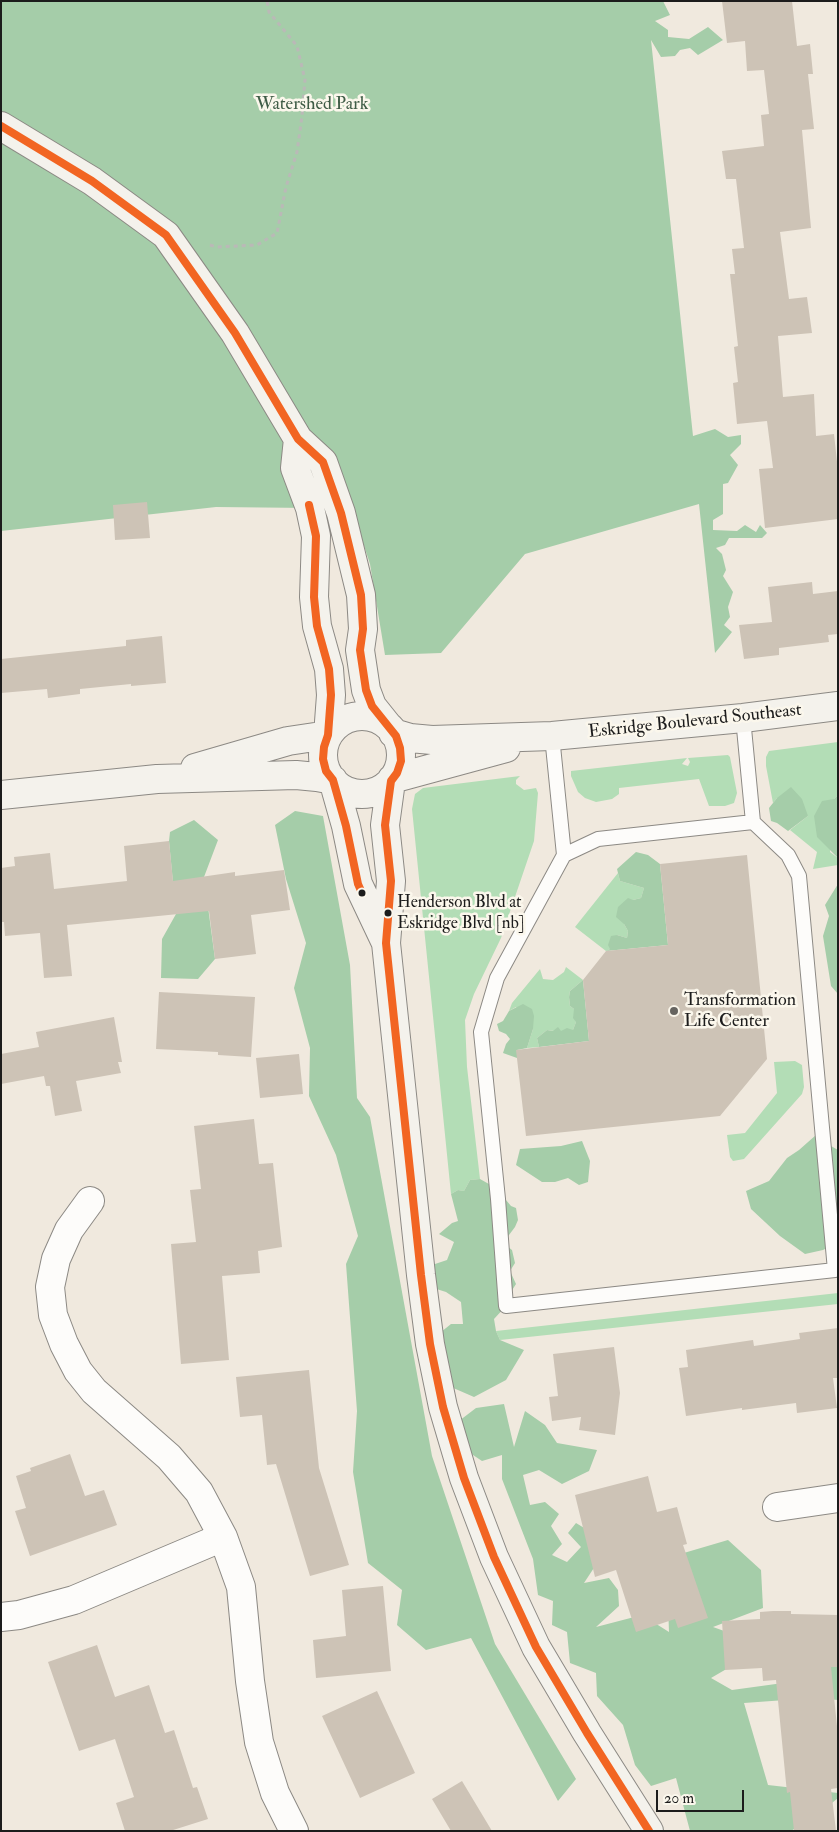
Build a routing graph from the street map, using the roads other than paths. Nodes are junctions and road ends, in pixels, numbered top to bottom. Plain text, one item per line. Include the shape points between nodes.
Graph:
1 (1, 126) edge
2 (298, 439) junction
3 (838, 706) edge
4 (743, 718) junction
5 (391, 729) junction
6 (328, 735) junction
7 (552, 736) junction
8 (157, 779) junction
9 (332, 780) junction
10 (391, 780) junction
11 (1, 795) edge
12 (754, 822) junction
13 (564, 855) junction
14 (386, 943) junction
15 (90, 1201) dead end
16 (838, 1498) edge
17 (777, 1507) dead end
18 (224, 1537) junction
19 (1, 1617) edge
20 (294, 1831) edge
21 (649, 1831) edge

1 - 2 main road via 92,181 166,234 235,333
2 - 5 main road via 323,462 342,513 361,595 363,629 360,650 366,690 372,706
2 - 6 main road via 295,468 310,508 316,536 314,597 317,626 329,670
3 - 4 main road, Eskridge Boulevard Southeast
4 - 7 main road, Eskridge Boulevard Southeast
4 - 12 lane
5 - 6 main road via 378,720 356,717 340,724
5 - 7 main road, Eskridge Boulevard Southeast via 410,738 432,740
5 - 10 main road via 400,748 400,761
6 - 8 main road via 288,741
6 - 9 main road via 323,759
7 - 10 main road, Eskridge Boulevard Southeast
7 - 13 lane
8 - 9 main road via 296,775
8 - 11 main road
9 - 10 main road via 342,789 367,794 379,790
9 - 14 main road via 358,884
10 - 14 main road via 385,825 390,881
12 - 13 lane via 598,839
12 - 13 lane via 788,855 798,876 836,1270 506,1306 481,1032 498,978
14 - 21 main road via 430,1344 464,1478 494,1557 536,1647
15 - 18 street via 69,1230 56,1259 50,1287 53,1315 64,1344 78,1371 94,1391 169,1457 199,1492
16 - 17 street
18 - 19 street via 74,1600
18 - 20 street via 241,1587 250,1681 260,1742 275,1793

